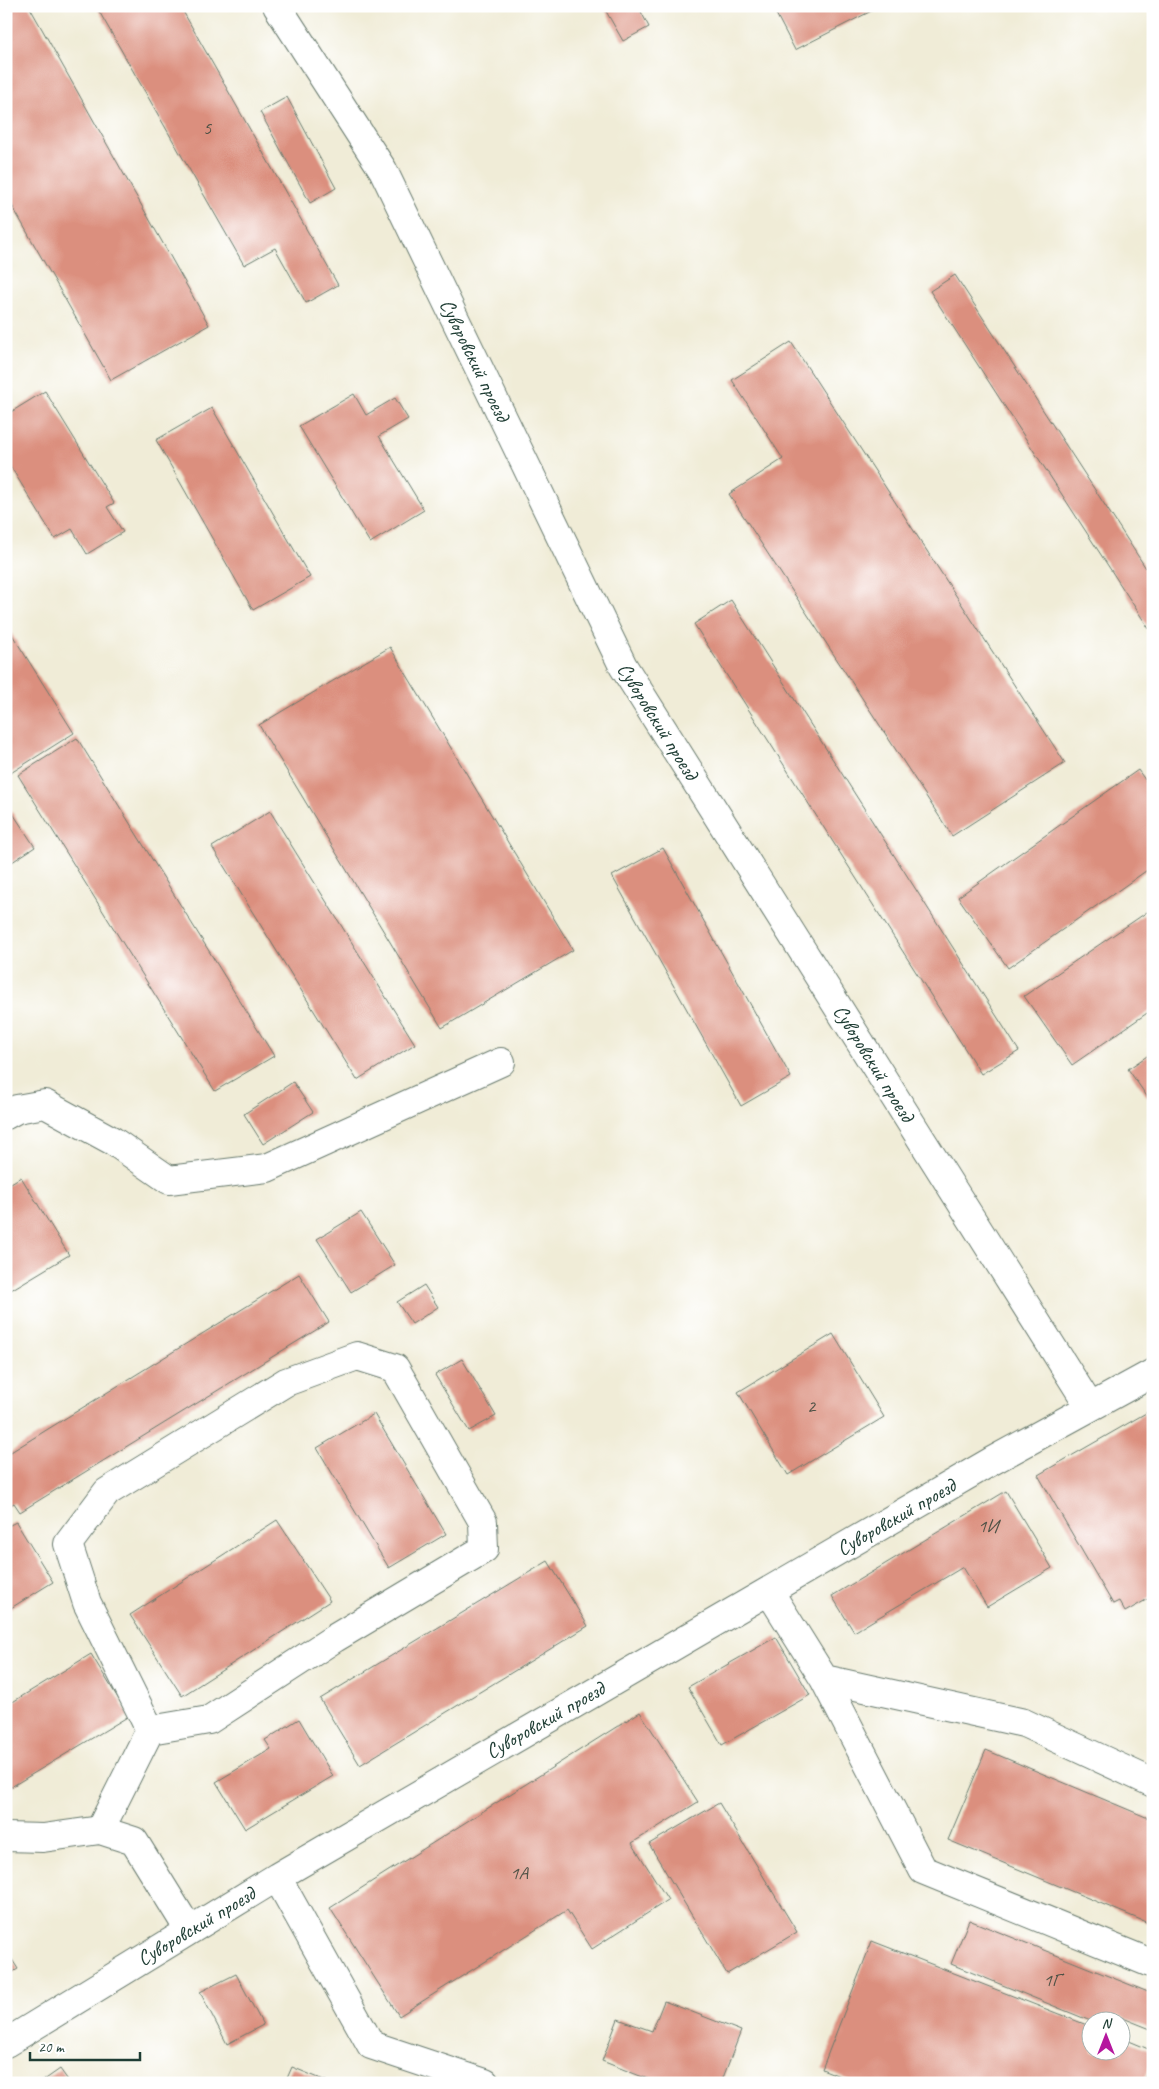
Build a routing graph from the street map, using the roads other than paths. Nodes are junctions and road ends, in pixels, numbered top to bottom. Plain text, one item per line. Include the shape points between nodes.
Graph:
1 (277, 6) edge
2 (501, 1062) dead end
3 (6, 1115) edge
4 (1153, 1373) edge
5 (1090, 1407) junction
6 (769, 1591) junction
7 (824, 1679) junction
8 (150, 1730) junction
9 (1153, 1783) edge
10 (100, 1830) junction
11 (6, 1837) edge
12 (277, 1877) junction
13 (189, 1930) junction
14 (1153, 1964) edge
15 (6, 2043) edge
16 (485, 2083) edge

1 - 5 street, Суворовский проезд via 383,170 623,666
2 - 3 street via 267,1168 168,1180 113,1141 45,1104 17,1108
4 - 5 street, Суворовский проезд
5 - 6 street, Суворовский проезд
6 - 7 street
6 - 12 street, Суворовский проезд
7 - 9 street via 1024,1723
7 - 14 street via 923,1870
8 - 8 street via 87,1603 68,1544 107,1492 286,1382 357,1356 395,1368 483,1522 484,1549 335,1638 208,1720
8 - 10 street
10 - 11 street via 43,1838
10 - 13 street via 134,1841
12 - 13 street, Суворовский проезд
12 - 16 street via 371,2046
13 - 15 street, Суворовский проезд

